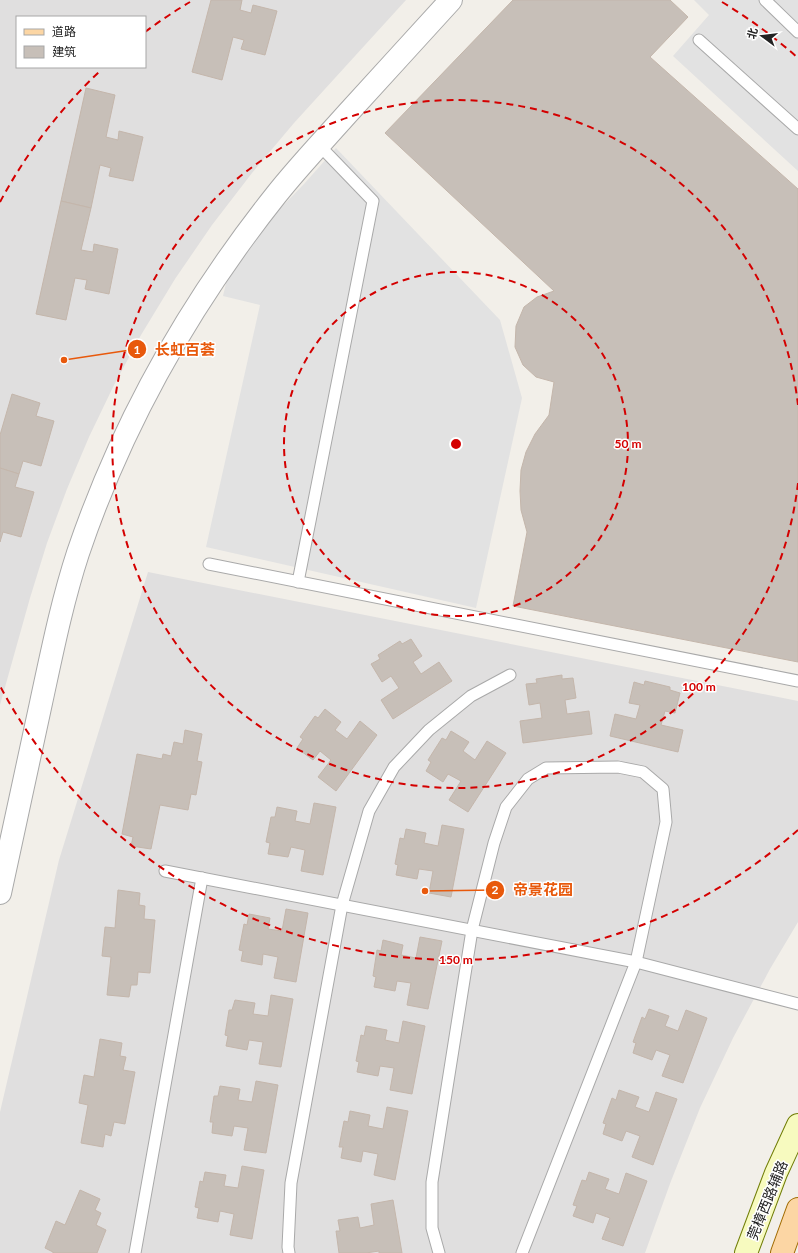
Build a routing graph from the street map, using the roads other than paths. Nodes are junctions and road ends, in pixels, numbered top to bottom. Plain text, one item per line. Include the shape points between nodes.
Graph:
1 (451, 0) edge
2 (765, 0) edge
3 (798, 32) edge
4 (699, 40) dead end
5 (798, 129) edge
6 (319, 145) junction
7 (209, 564) dead end
8 (298, 582) junction
9 (510, 675) dead end
10 (798, 681) edge
11 (165, 871) dead end
12 (202, 878) junction
13 (0, 893) edge
14 (342, 905) junction
15 (472, 930) junction
16 (636, 962) junction
17 (798, 1004) edge
18 (798, 1125) edge
19 (798, 1209) edge
20 (135, 1253) edge
21 (289, 1253) edge
22 (439, 1253) edge
23 (522, 1253) edge
24 (746, 1253) edge
25 (782, 1253) edge

1 - 6 street
2 - 3 lane
4 - 5 lane
6 - 8 lane via 373,201
6 - 13 street via 277,193 202,297 143,400 97,501 62,606
7 - 8 lane
8 - 10 lane
9 - 14 lane via 471,696 429,730 394,768 369,811
11 - 12 lane
12 - 14 lane
12 - 20 lane
14 - 15 lane
14 - 21 lane via 291,1184
15 - 16 lane
15 - 16 lane via 506,807 528,779 546,768 630,769 643,772 663,789 666,822
15 - 22 lane via 432,1182 432,1228
16 - 17 lane
16 - 23 lane
18 - 24 main road, 莞樟西路辅路 via 776,1173
19 - 25 main road

